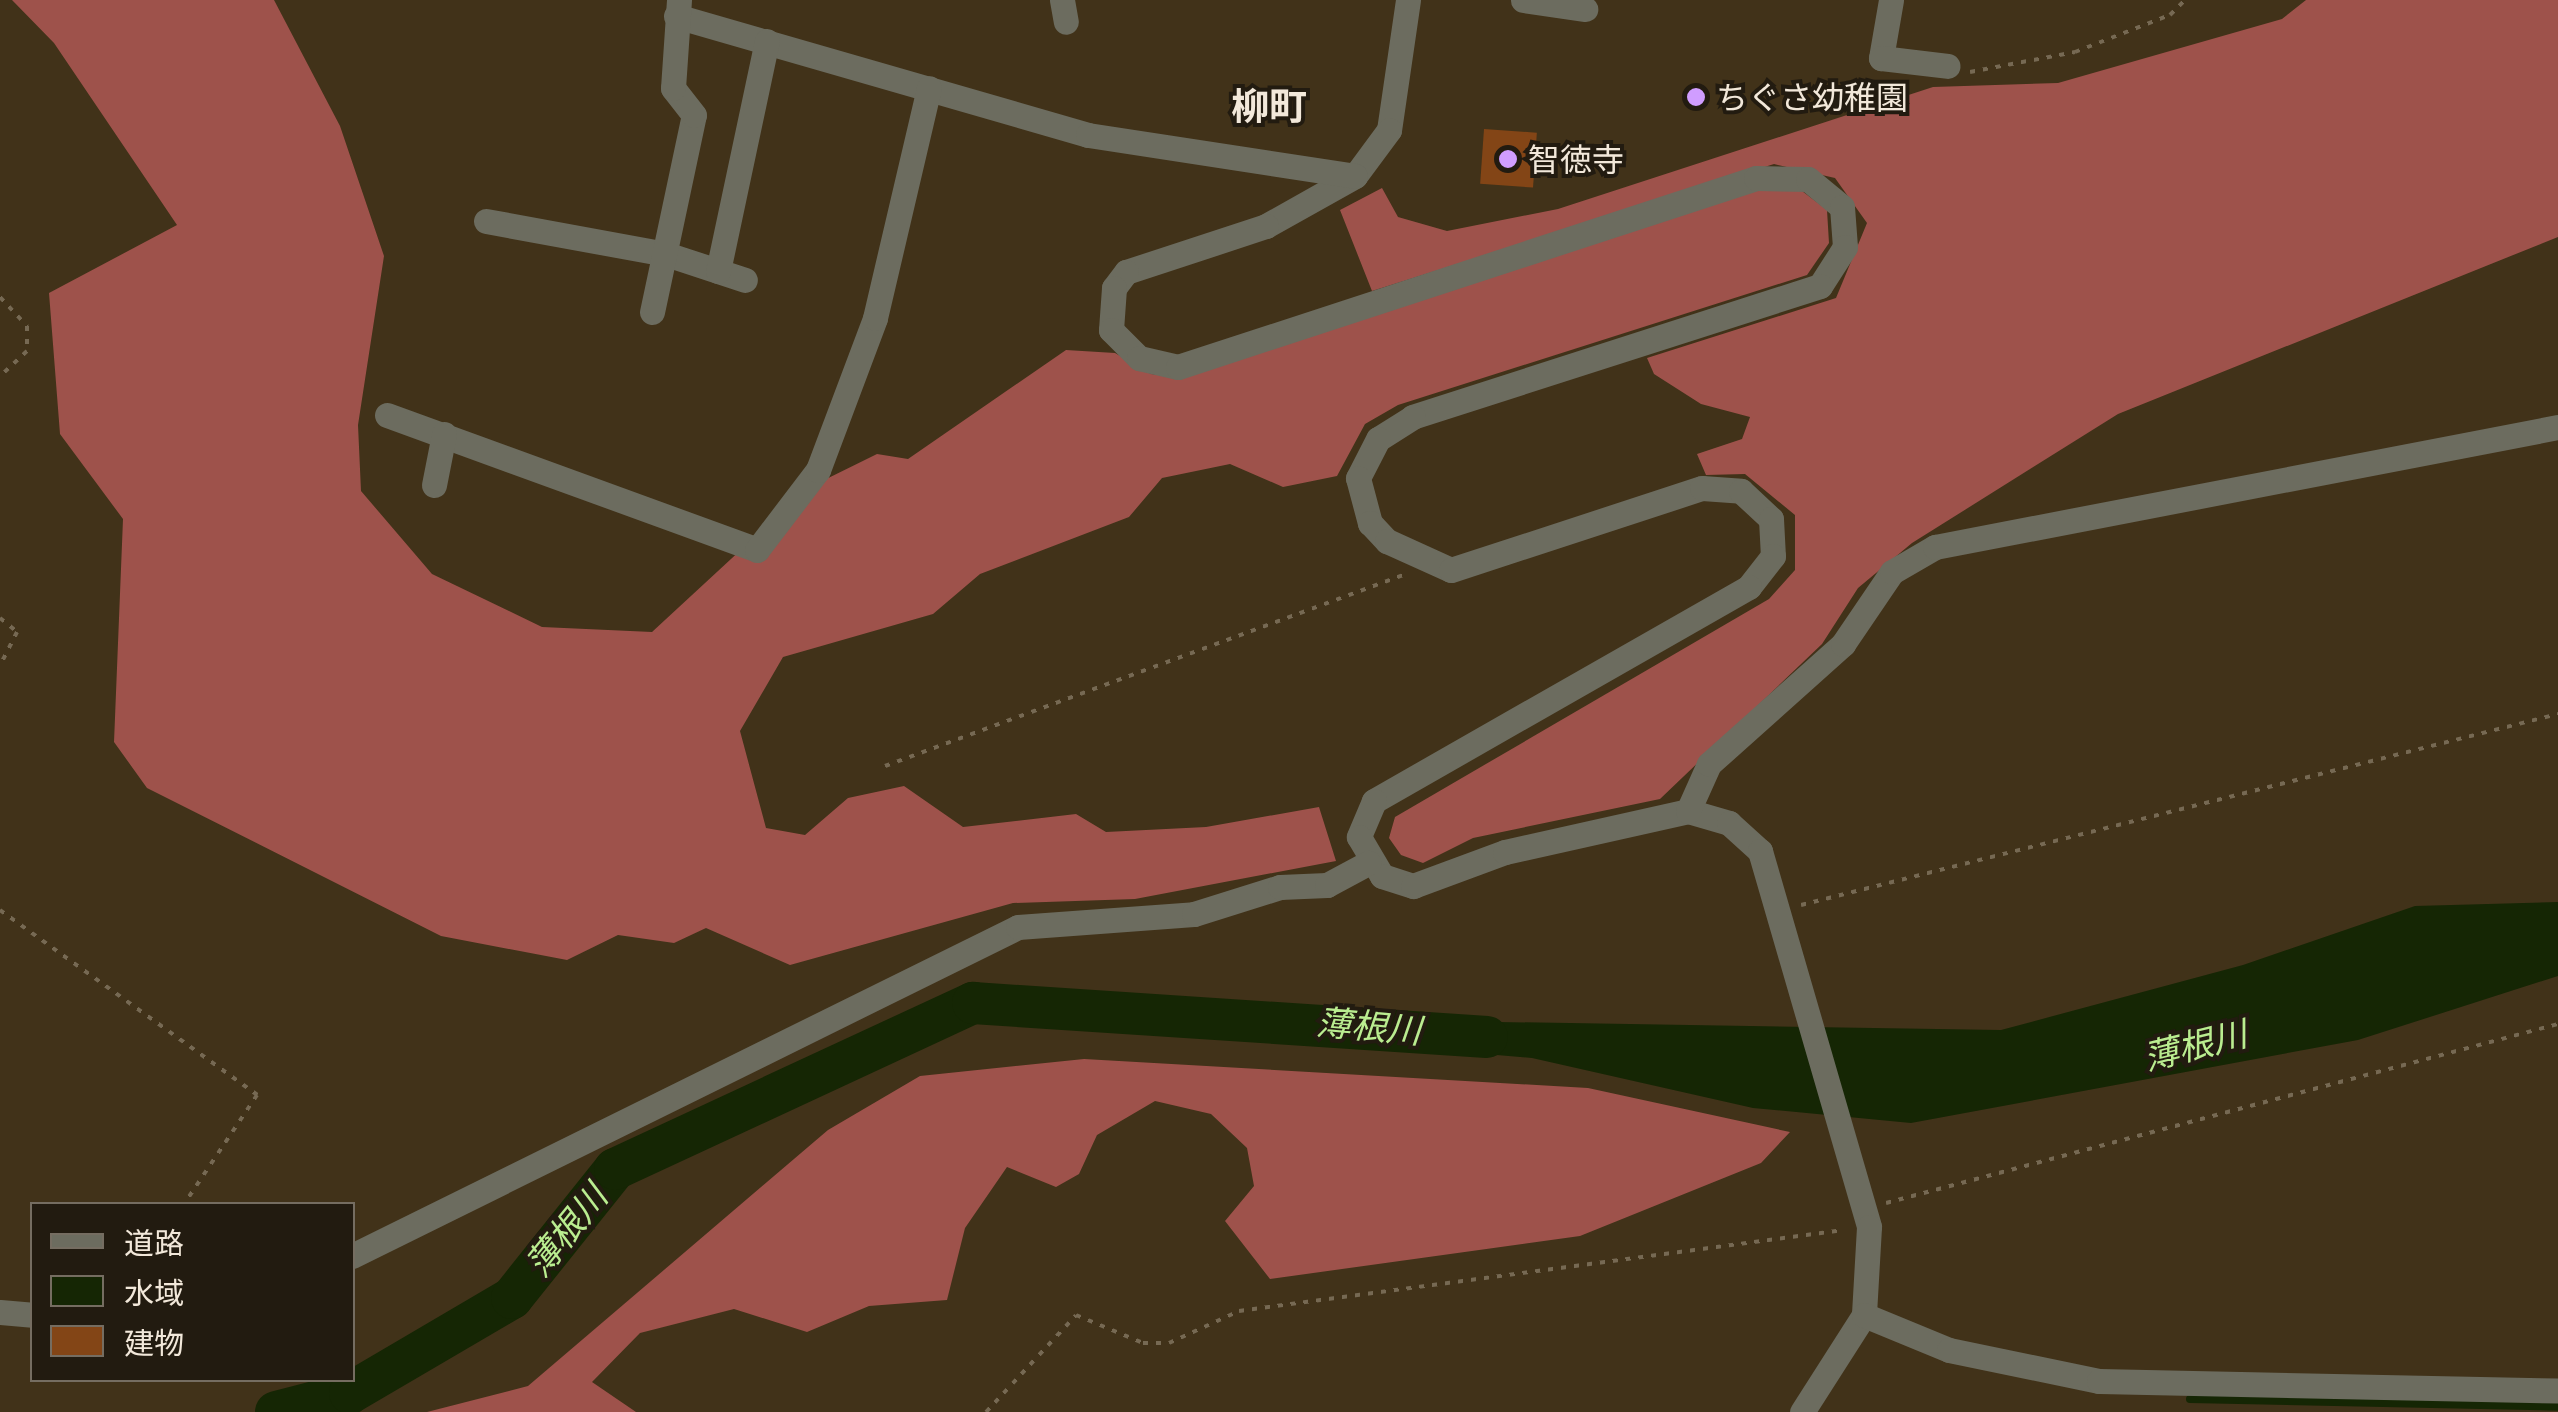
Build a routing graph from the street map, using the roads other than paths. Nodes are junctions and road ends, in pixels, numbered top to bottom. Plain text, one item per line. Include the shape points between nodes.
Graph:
1 (1408, 0) edge
2 (1523, 0) edge
3 (1891, 0) edge
4 (678, 8) edge
5 (1586, 9) dead end
6 (767, 41) junction
7 (1948, 66) road end
8 (929, 88) junction
9 (1355, 176) junction
10 (486, 221) dead end
11 (666, 254) junction
12 (718, 270) junction
13 (745, 280) dead end
14 (652, 312) dead end
15 (387, 415) dead end
16 (2558, 427) edge
17 (444, 434) junction
18 (434, 485) dead end
19 (1688, 811) junction
20 (1368, 863) junction
21 (355, 1255) edge
22 (0, 1312) edge
23 (30, 1315) edge
24 (1864, 1315) junction
25 (2558, 1391) edge
26 (1802, 1412) edge

1 - 9 street via 1389,130
2 - 5 street
3 - 7 street via 1881,58
4 - 6 street
4 - 11 street via 673,88 694,114
6 - 8 street
6 - 12 street
8 - 9 street via 1088,135
8 - 17 street via 874,318 831,436 818,470 757,550
9 - 20 street via 1266,226 1126,272 1114,288 1111,330 1139,358 1178,367 1756,178 1828,188 1848,224 1836,268 1820,286 1392,427 1364,456 1360,500 1370,523 1417,561 1473,568 1720,486 1758,502 1776,535 1764,575 1749,587 1374,801 1359,837
10 - 11 street
11 - 12 street
11 - 14 street
12 - 13 street
15 - 17 street
16 - 19 street via 1935,546 1892,572 1843,644 1709,764
17 - 18 street
19 - 20 street via 1489,856 1430,884 1396,882
19 - 24 street via 1745,836 1769,868 1869,1227
20 - 21 street via 1327,885 1280,887 1194,914 1018,927
22 - 23 street
24 - 25 street via 1949,1350 2099,1382
24 - 26 street

